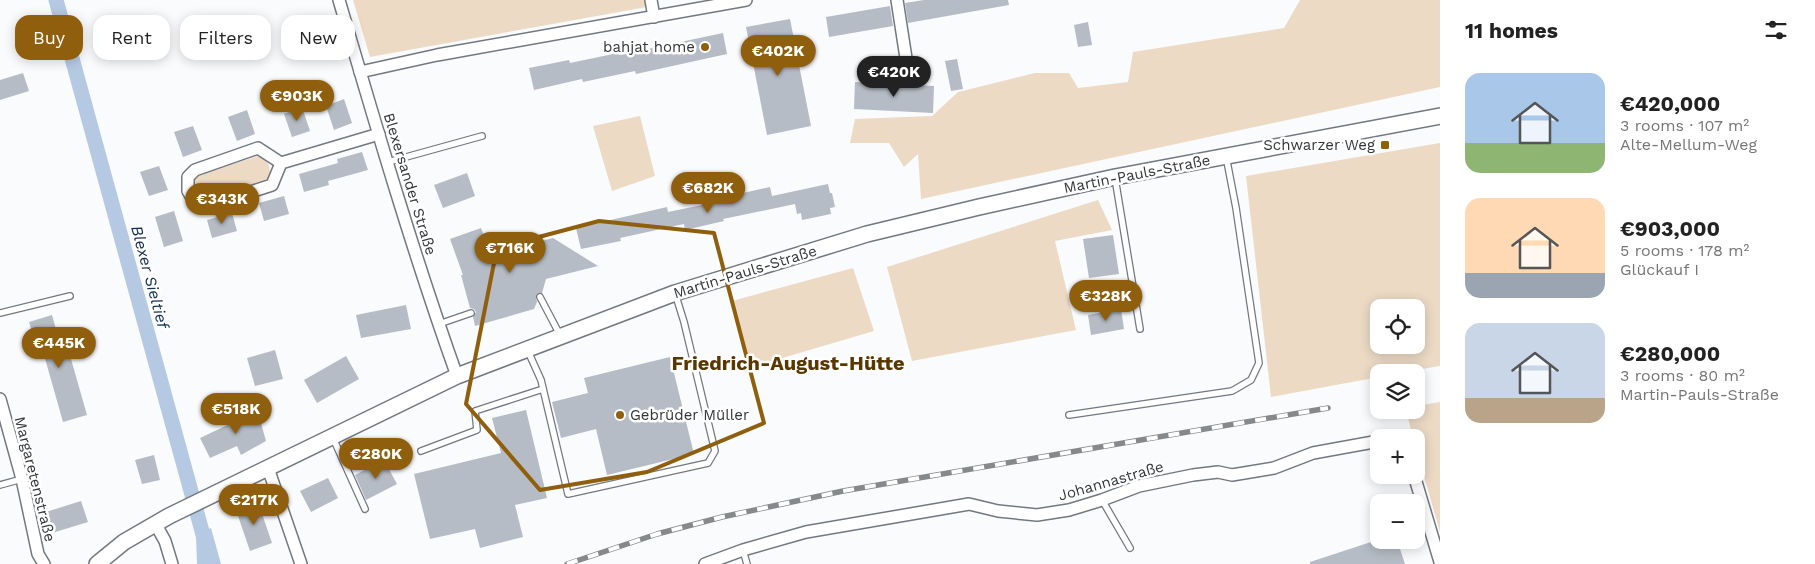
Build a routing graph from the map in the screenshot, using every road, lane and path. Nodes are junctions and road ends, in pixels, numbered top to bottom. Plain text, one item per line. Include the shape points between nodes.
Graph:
1 (339, 0) edge
2 (651, 0) edge
3 (746, 0) edge
4 (897, 0) edge
5 (654, 17) junction
6 (906, 58) dead end
7 (360, 72) junction
8 (1440, 116) edge
9 (379, 134) junction
10 (482, 136) dead end
11 (1226, 156) junction
12 (388, 162) junction
13 (281, 163) junction
14 (1115, 177) junction
15 (675, 293) junction
16 (70, 296) dead end
17 (540, 297) dead end
18 (0, 313) edge
19 (471, 313) dead end
20 (438, 324) junction
21 (1140, 329) dead end
22 (560, 336) junction
23 (527, 349) junction
24 (457, 376) junction
25 (543, 389) junction
26 (0, 400) edge
27 (1069, 415) dead end
28 (332, 436) junction
29 (1370, 443) edge
30 (421, 451) dead end
31 (268, 468) junction
32 (22, 478) junction
33 (1417, 484) edge
34 (0, 485) edge
35 (1102, 500) junction
36 (365, 509) dead end
37 (155, 523) junction
38 (1130, 548) dead end
39 (743, 550) junction
40 (1440, 562) edge
41 (44, 564) edge
42 (97, 564) edge
43 (172, 564) edge
44 (301, 564) edge
45 (705, 564) edge
46 (747, 564) edge

1 - 7 street, Blexersander Straße
2 - 5 street
3 - 5 street
4 - 6 street
5 - 7 street via 437,55
7 - 9 street, Blexersander Straße
8 - 11 street, Martin-Pauls-Straße
9 - 12 street, Blexersander Straße
9 - 13 street
10 - 12 lane
11 - 14 street, Martin-Pauls-Straße
11 - 27 lane via 1258,363 1251,380 1232,391
12 - 20 street, Blexersander Straße
13 - 13 street via 258,148 195,170 188,177 188,191 195,203 204,207 272,185
14 - 15 street, Martin-Pauls-Straße via 867,234
14 - 21 lane
15 - 22 street, Martin-Pauls-Straße
15 - 25 lane via 715,451 708,463 568,494
16 - 18 lane
17 - 22 lane
19 - 20 lane
20 - 24 street, Blexersander Straße
22 - 23 street, Martin-Pauls-Straße
23 - 24 street, Martin-Pauls-Straße
23 - 25 lane
24 - 28 street, Martin-Pauls-Straße
25 - 30 lane via 475,411 477,430
26 - 32 street, Margaretenstraße
28 - 31 street, Martin-Pauls-Straße
28 - 36 lane
29 - 35 street, Johannastraße via 1312,453 1274,468 1232,475 1218,472 1193,475 1139,486
31 - 37 street, Martin-Pauls-Straße
31 - 44 street
32 - 34 lane
32 - 41 street, Margaretenstraße via 38,554
33 - 40 street
35 - 38 lane
35 - 39 street, Johannastraße via 1037,515 969,504 806,532
37 - 42 street, Martin-Pauls-Straße
37 - 43 street
39 - 45 street, Johannastraße
39 - 46 lane

